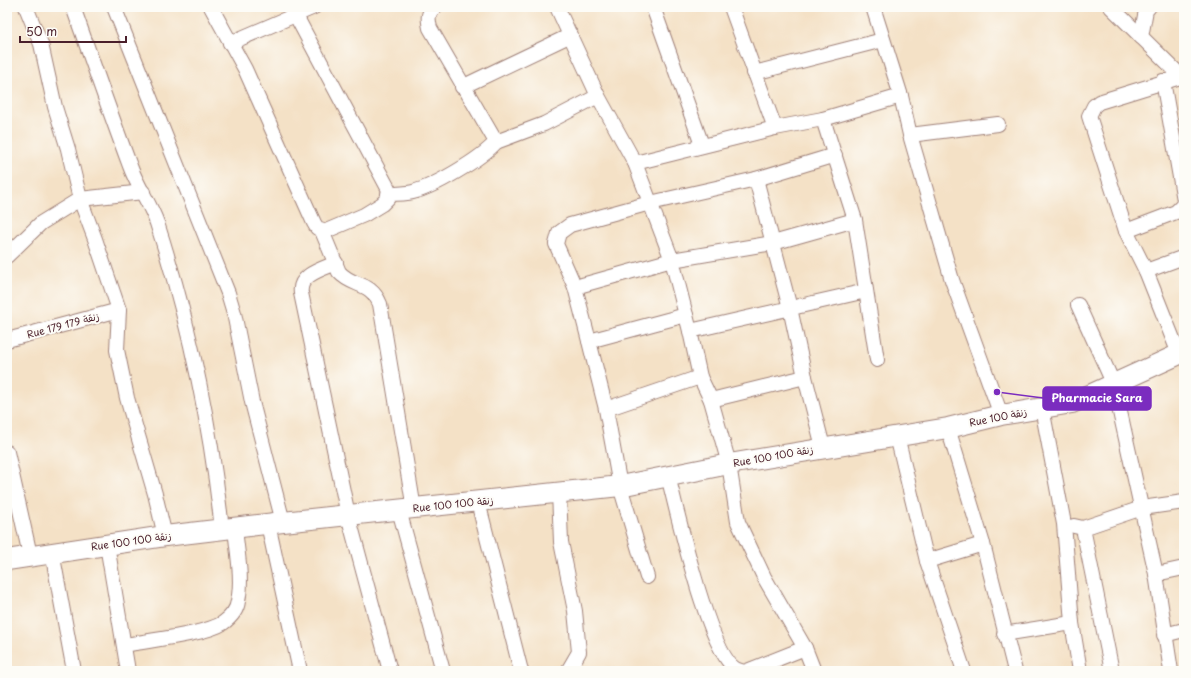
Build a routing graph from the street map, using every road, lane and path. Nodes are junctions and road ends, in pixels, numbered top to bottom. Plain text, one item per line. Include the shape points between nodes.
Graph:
1 (26, 7) edge
2 (73, 7) edge
3 (114, 7) edge
4 (211, 7) edge
5 (435, 7) edge
6 (557, 7) edge
7 (653, 7) edge
8 (731, 7) edge
9 (1111, 7) edge
10 (1149, 7) edge
11 (877, 8) edge
12 (305, 9) edge
13 (570, 35) junction
14 (1141, 37) junction
15 (883, 40) junction
16 (230, 43) junction
17 (754, 73) junction
18 (1182, 78) edge
19 (1163, 81) junction
20 (462, 87) junction
21 (598, 96) junction
22 (901, 96) junction
23 (823, 119) junction
24 (998, 124) dead end
25 (775, 128) junction
26 (910, 135) junction
27 (496, 142) junction
28 (702, 145) junction
29 (835, 155) junction
30 (636, 163) junction
31 (756, 179) junction
32 (143, 192) junction
33 (388, 194) junction
34 (80, 199) junction
35 (650, 203) junction
36 (855, 220) junction
37 (322, 231) junction
38 (1126, 231) junction
39 (773, 243) junction
40 (7, 256) edge
41 (1184, 257) edge
42 (672, 260) junction
43 (336, 263) junction
44 (1146, 271) junction
45 (575, 286) junction
46 (866, 291) junction
47 (1078, 305) dead end
48 (790, 308) junction
49 (119, 310) junction
50 (686, 315) junction
51 (690, 331) junction
52 (7, 340) edge
53 (589, 341) junction
54 (1182, 353) edge
55 (877, 360) dead end
56 (700, 377) junction
57 (805, 378) junction
58 (1114, 385) junction
59 (711, 400) junction
60 (1042, 408) junction
61 (606, 409) junction
62 (1001, 415) junction
63 (948, 428) junction
64 (897, 436) junction
65 (823, 447) junction
66 (7, 452) edge
67 (729, 464) junction
68 (668, 476) junction
69 (620, 486) junction
70 (559, 492) junction
71 (478, 502) junction
72 (1184, 502) edge
73 (1142, 508) junction
74 (407, 509) junction
75 (348, 515) junction
76 (275, 523) junction
77 (1064, 524) junction
78 (1083, 528) junction
79 (229, 529) junction
80 (165, 536) junction
81 (982, 544) junction
82 (107, 545) junction
83 (52, 552) junction
84 (30, 555) junction
85 (7, 560) edge
86 (927, 561) junction
87 (1184, 568) edge
88 (1156, 574) junction
89 (647, 577) dead end
90 (1072, 623) junction
91 (1184, 630) edge
92 (1004, 634) junction
93 (1164, 636) junction
94 (125, 645) junction
95 (805, 648) junction
96 (74, 671) edge
97 (128, 671) edge
98 (300, 671) edge
99 (390, 671) edge
100 (443, 671) edge
101 (521, 671) edge
102 (568, 671) edge
103 (741, 671) edge
104 (747, 671) edge
105 (814, 671) edge
106 (964, 671) edge
107 (1015, 671) edge
108 (1080, 671) edge
109 (1112, 671) edge
110 (1171, 671) edge

1 - 34 street via 41,44
2 - 32 street via 131,168
3 - 76 street via 228,293
4 - 16 street
5 - 20 street via 429,14 430,28
6 - 13 street
7 - 28 street
8 - 17 street
9 - 14 street
10 - 14 street via 1146,10
11 - 15 street
12 - 16 street
12 - 33 street via 389,190
13 - 20 street
13 - 21 street
14 - 18 street
15 - 17 street
15 - 22 street
16 - 37 street via 245,69 314,223
17 - 25 street
18 - 19 street
19 - 38 street via 1183,205 1176,212
19 - 38 street via 1099,102 1089,116
20 - 27 street
21 - 27 street via 544,124
21 - 30 street
22 - 23 street
22 - 26 street
23 - 25 street
23 - 29 street
24 - 26 street
25 - 28 street
26 - 62 street via 952,280
27 - 33 street via 463,167 429,185 413,192
28 - 30 street
29 - 31 street
29 - 36 street
30 - 35 street
31 - 35 street
31 - 39 street
32 - 34 street
32 - 79 street via 157,224 183,310 219,498
33 - 37 street via 388,198 382,204 364,215
34 - 40 street via 41,223
34 - 49 street
35 - 42 street
35 - 45 street via 570,225 558,233 556,244
36 - 39 street
36 - 46 street
37 - 43 street
38 - 44 street
39 - 42 street
39 - 48 street
41 - 44 street
42 - 45 street
42 - 50 street
43 - 74 street via 344,277 370,289 376,294 380,304
43 - 75 street via 304,280 300,288
44 - 54 street
45 - 53 street
46 - 48 street
46 - 55 street
47 - 58 street
48 - 51 street
48 - 57 street
49 - 52 street, Rue 179 زنقة 179
49 - 80 street via 117,350 127,398
50 - 51 street
50 - 53 street
51 - 56 street
53 - 61 street
54 - 58 street, Rue 100 زنقة
56 - 59 street
56 - 61 street
57 - 59 street
57 - 65 street
58 - 60 street, Rue 100 زنقة via 1072,403
58 - 73 street
59 - 67 street
60 - 62 street, Rue 100 زنقة
60 - 77 street
61 - 69 street
62 - 63 street, Rue 100 زنقة
63 - 64 street, Rue 100 زنقة
63 - 81 street
64 - 65 street, Rue 100 زنقة 100
64 - 86 street
65 - 67 street, Rue 100 زنقة 100
66 - 84 street
67 - 68 street, Rue 100 زنقة 100
67 - 95 street via 738,522 764,577
68 - 69 street, Rue 100 زنقة 100
68 - 103 street via 704,612 725,657 731,665
69 - 70 street, Rue 100 زنقة 100
69 - 89 street
70 - 71 street, Rue 100 زنقة 100
70 - 102 street via 560,542 575,611 579,652
71 - 74 street, Rue 100 زنقة 100
71 - 101 street
72 - 73 street
73 - 78 street
73 - 88 street
74 - 75 street, Rue 100 زنقة 100
74 - 100 street
75 - 76 street, Rue 100 زنقة 100
75 - 99 street
76 - 79 street, Rue 100 زنقة 100
76 - 98 street
77 - 78 street
77 - 90 street
78 - 109 street
79 - 80 street, Rue 100 زنقة 100
79 - 94 street via 240,589 238,602 230,616 223,623 206,630
80 - 82 street, Rue 100 زنقة 100
81 - 86 street
81 - 92 street
82 - 83 street, Rue 100 زنقة 100
82 - 94 street
83 - 84 street, Rue 100 زنقة 100
83 - 96 street
84 - 85 street, Rue 100 زنقة 100
86 - 106 street
87 - 88 street
88 - 93 street
90 - 92 street
90 - 108 street
91 - 93 street
92 - 107 street
93 - 110 street
94 - 97 street
95 - 104 street
95 - 105 street

